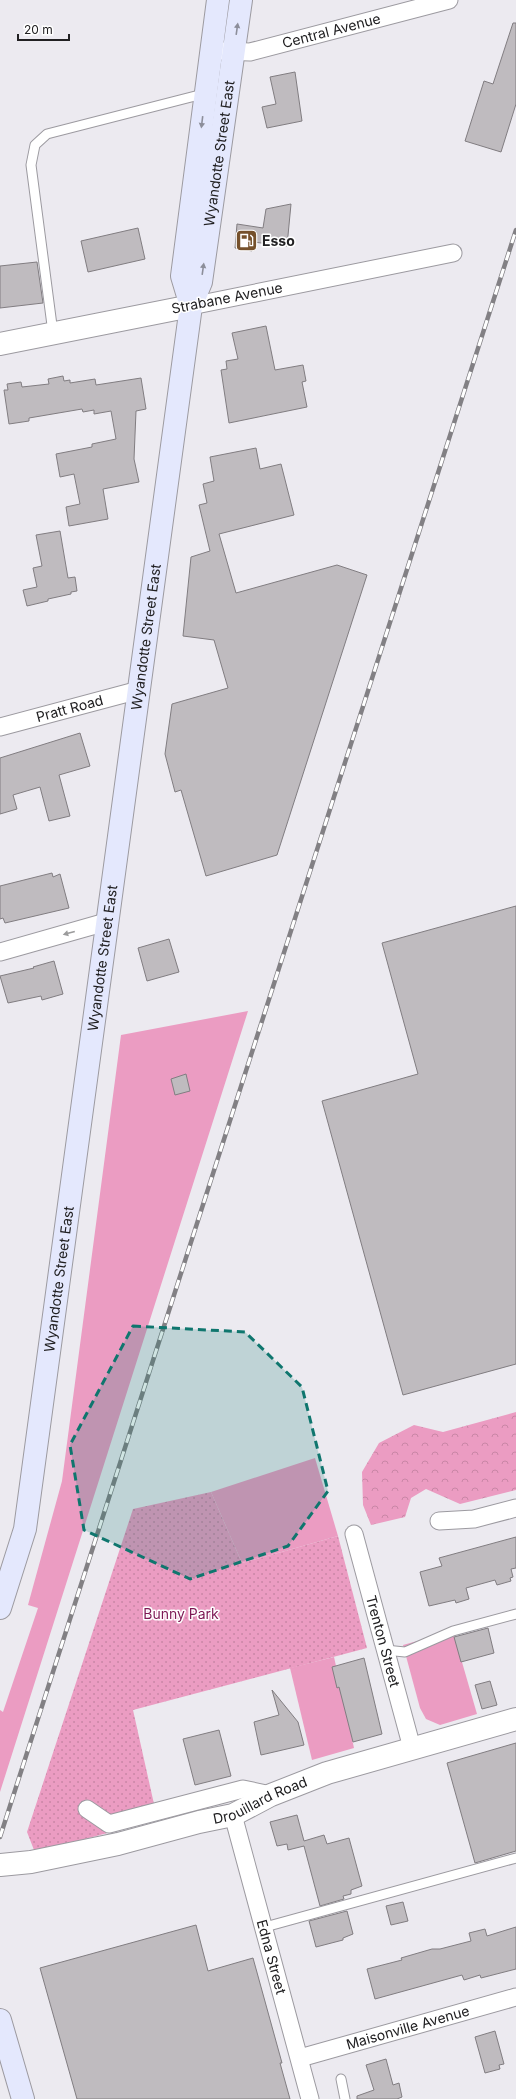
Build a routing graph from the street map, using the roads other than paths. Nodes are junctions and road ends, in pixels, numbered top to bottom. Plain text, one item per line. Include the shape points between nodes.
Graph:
1 (218, 0) edge
2 (241, 0) edge
3 (449, 0) edge
4 (212, 50) junction
5 (234, 52) junction
6 (217, 90) junction
7 (453, 253) dead end
8 (191, 306) junction
9 (53, 333) junction
10 (0, 344) edge
11 (139, 690) junction
12 (0, 727) edge
13 (106, 922) junction
14 (0, 952) edge
15 (516, 1508) edge
16 (439, 1520) dead end
17 (354, 1534) dead end
18 (7, 1563) edge
19 (0, 1608) edge
20 (516, 1614) edge
21 (385, 1650) junction
22 (516, 1719) edge
23 (412, 1748) junction
24 (271, 1795) junction
25 (87, 1809) dead end
26 (233, 1816) junction
27 (516, 1858) edge
28 (0, 1865) edge
29 (265, 1927) junction
30 (516, 1997) edge
31 (0, 2020) edge
32 (300, 2058) junction
33 (340, 2079) dead end
34 (23, 2099) edge
35 (310, 2099) edge
36 (345, 2099) edge

1 - 4 main road, Wyandotte Street East
5 -> 2 main road, Wyandotte Street East
3 - 5 street, Central Avenue via 250,52
4 - 5 street, Central Avenue
4 - 6 main road, Wyandotte Street East
5 - 6 main road, Wyandotte Street East
6 - 8 main road, Wyandotte Street East via 201,282
6 - 9 lane via 47,134 35,145 31,165
7 - 8 street, Strabane Avenue
8 - 9 street, Strabane Avenue
8 - 11 main road, Wyandotte Street East
9 - 10 street, Strabane Avenue
11 - 12 street, Pratt Road
11 - 13 main road, Wyandotte Street East
13 -> 14 street
13 - 18 main road, Wyandotte Street East via 24,1529
15 - 16 street via 474,1520
17 - 21 street, Trenton Street
18 - 19 main road, Wyandotte Street East
20 - 21 lane via 453,1631 405,1652
21 - 23 street, Trenton Street
22 - 23 street, Drouillard Road
23 - 24 street, Drouillard Road via 326,1773
24 - 25 street via 243,1789 109,1824
24 - 26 street, Drouillard Road
26 - 28 street, Drouillard Road via 199,1822 118,1844 31,1862
26 - 29 street, Edna Street
27 - 29 lane
29 - 32 street, Edna Street
30 - 32 street, Maisonville Avenue
31 - 34 main road
32 - 35 street, Edna Street
33 - 36 lane

